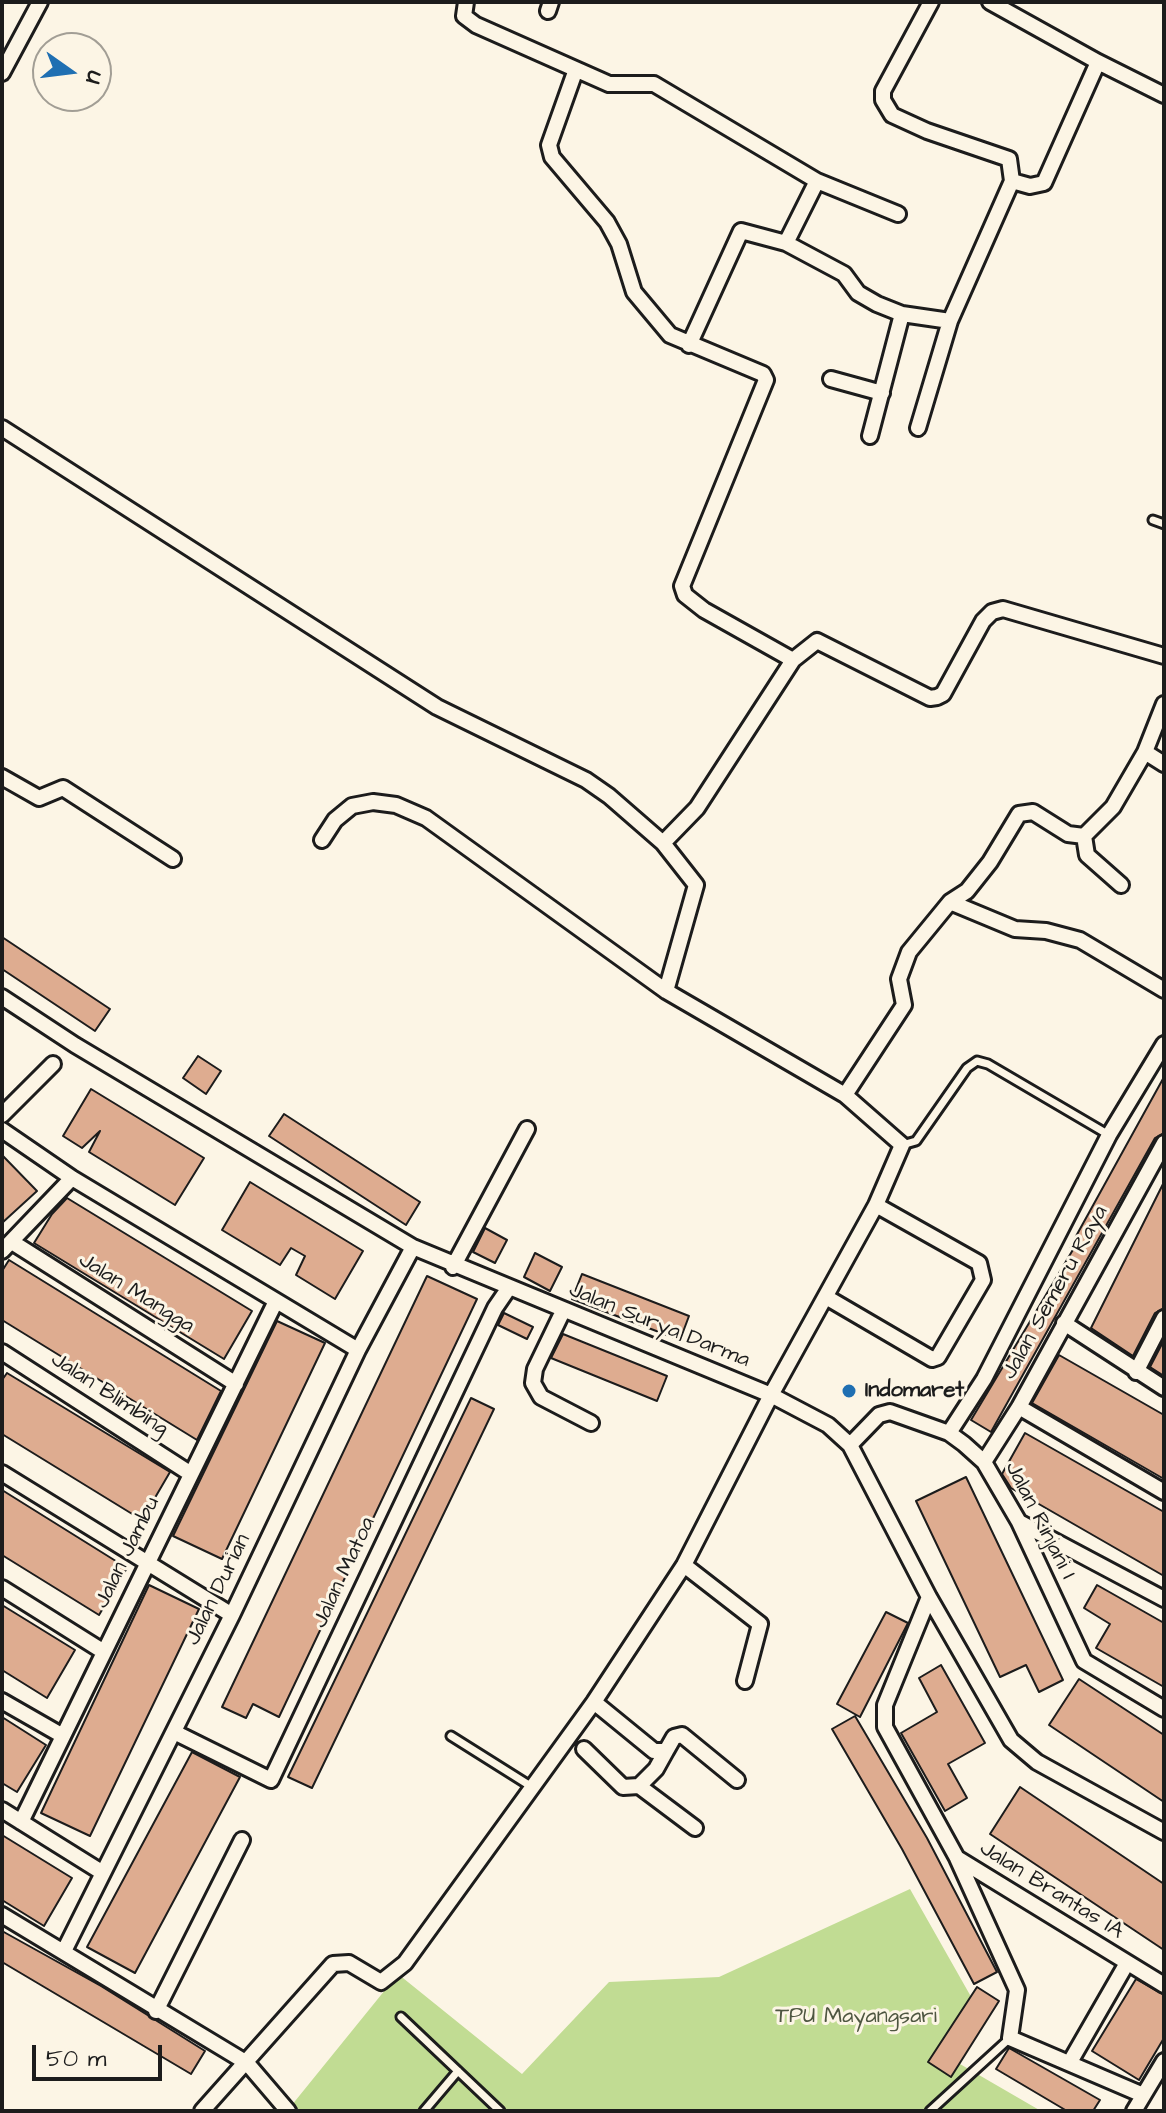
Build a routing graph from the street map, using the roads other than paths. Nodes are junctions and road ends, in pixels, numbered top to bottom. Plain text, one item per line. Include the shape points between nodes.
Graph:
1 (40, 2) edge
2 (466, 2) edge
3 (931, 2) edge
4 (990, 2) edge
5 (1098, 62) junction
6 (575, 72) junction
7 (2, 73) edge
8 (1164, 95) edge
9 (817, 181) junction
10 (1012, 181) junction
11 (898, 214) dead end
12 (786, 243) junction
13 (902, 314) junction
14 (950, 321) junction
15 (689, 345) junction
16 (831, 379) dead end
17 (882, 393) junction
18 (2, 428) edge
19 (918, 428) dead end
20 (870, 436) dead end
21 (1153, 520) dead end
22 (1164, 524) edge
23 (1164, 656) edge
24 (793, 660) junction
25 (1164, 704) edge
26 (1145, 752) junction
27 (1164, 764) edge
28 (2, 777) edge
29 (1084, 836) junction
30 (322, 840) dead end
31 (663, 843) junction
32 (173, 859) dead end
33 (1121, 885) dead end
34 (950, 902) junction
35 (1164, 990) edge
36 (666, 991) junction
37 (2, 997) edge
38 (1164, 1044) edge
39 (53, 1064) dead end
40 (845, 1095) junction
41 (2, 1115) edge
42 (527, 1129) dead end
43 (2, 1130) edge
44 (1109, 1135) junction
45 (902, 1145) junction
46 (1162, 1150) edge
47 (72, 1178) junction
48 (876, 1205) junction
49 (7, 1246) edge
50 (413, 1247) junction
51 (453, 1267) junction
52 (508, 1289) junction
53 (826, 1297) junction
54 (275, 1303) junction
55 (563, 1311) junction
56 (1164, 1318) edge
57 (1064, 1323) junction
58 (358, 1350) junction
59 (2, 1352) edge
60 (1136, 1372) junction
61 (236, 1384) junction
62 (1164, 1388) edge
63 (771, 1395) junction
64 (1019, 1407) junction
65 (591, 1423) dead end
66 (949, 1433) junction
67 (850, 1445) junction
68 (984, 1462) junction
69 (2, 1473) edge
70 (191, 1474) junction
71 (1164, 1492) edge
72 (1019, 1522) junction
73 (148, 1563) junction
74 (684, 1565) junction
75 (2, 1588) edge
76 (929, 1597) junction
77 (1164, 1599) edge
78 (232, 1615) junction
79 (104, 1652) junction
80 (745, 1681) dead end
81 (2, 1701) edge
82 (594, 1702) junction
83 (1164, 1709) edge
84 (174, 1732) junction
85 (63, 1736) junction
86 (451, 1736) dead end
87 (584, 1749) dead end
88 (666, 1751) junction
89 (737, 1780) dead end
90 (639, 1786) junction
91 (534, 1788) junction
92 (2, 1810) edge
93 (21, 1822) junction
94 (695, 1828) dead end
95 (1164, 1832) edge
96 (242, 1840) dead end
97 (957, 1858) junction
98 (103, 1873) junction
99 (2, 1915) edge
100 (64, 1951) junction
101 (1127, 1963) junction
102 (1164, 1985) edge
103 (156, 2011) junction
104 (401, 2017) dead end
105 (1010, 2038) junction
106 (1164, 2061) edge
107 (1070, 2062) junction
108 (247, 2063) junction
109 (458, 2071) junction
110 (1138, 2106) edge
111 (202, 2111) edge
112 (288, 2111) edge
113 (424, 2111) edge
114 (500, 2111) edge
115 (930, 2111) edge

1 - 7 street
2 - 6 street via 464,16 469,21
3 - 10 street via 883,100 892,115 1009,159
4 - 5 street
5 - 8 street
5 - 10 street via 1044,183
6 - 9 street via 609,84 654,84
6 - 15 street via 549,145 552,157 607,222 634,292 670,335
9 - 11 street
9 - 12 street
10 - 14 street
12 - 13 street via 844,274 858,293
12 - 15 street via 741,231
13 - 14 street
13 - 17 street
14 - 19 street
15 - 24 street via 763,374 766,380 682,586 704,610
16 - 17 street
17 - 20 street
18 - 31 street via 437,707 586,780
21 - 22 lane
23 - 24 street via 1003,609 983,621 937,697 817,641
24 - 31 street via 697,808
25 - 26 street
26 - 27 street
26 - 29 street via 1113,807
28 - 32 street via 39,798 63,788
29 - 33 street via 1087,855
29 - 34 street via 1068,834 1033,812 1019,814 990,862 967,891
30 - 36 street via 352,806 373,802 416,813
31 - 36 street via 696,885
34 - 35 street via 1015,929 1080,940
34 - 40 street via 909,952 899,979 904,1005
36 - 40 street
37 - 50 street, Jalan Surya Darma
38 - 44 street
39 - 41 street
40 - 45 street
42 - 51 street
43 - 47 street
44 - 45 lane via 977,1061 916,1141
44 - 66 street via 984,1379
45 - 48 street
46 - 57 street, Jalan Semeru Raya
47 - 49 street
47 - 54 street
48 - 53 street
48 - 53 street via 979,1263 983,1280 932,1359
49 - 61 street, Jalan Mangga
50 - 51 street, Jalan Surya Darma
50 - 58 street, Jalan Durian
51 - 52 street, Jalan Surya Darma
52 - 55 street, Jalan Surya Darma
52 - 84 street, Jalan Matoa via 271,1780
53 - 63 street
54 - 58 street
54 - 61 street, Jalan Jambu
55 - 63 street, Jalan Surya Darma
55 - 65 street via 533,1383 541,1397
56 - 60 street
57 - 60 street
57 - 64 street, Jalan Semeru Raya
58 - 78 street, Jalan Durian
59 - 70 street, Jalan Blimbing
60 - 62 street
61 - 70 street, Jalan Jambu
63 - 67 street, Jalan Surya Darma via 820,1420
63 - 74 street
64 - 68 street, Jalan Semeru Raya
64 - 71 street
66 - 67 street, Jalan Rinjani I via 890,1412 879,1415
66 - 68 street, Jalan Rinjani I
67 - 76 street, Jalan Surya Darma
68 - 72 street, Jalan Rinjani I
69 - 73 street
70 - 73 street, Jalan Jambu
72 - 77 street
72 - 83 street, Jalan Rinjani I via 1084,1661
73 - 78 street
73 - 79 street, Jalan Jambu
74 - 80 street via 760,1624
74 - 82 street
75 - 79 street
76 - 95 street, Jalan Surya Darma via 1021,1751
76 - 97 street via 885,1705 885,1727
78 - 84 street, Jalan Durian
79 - 85 street, Jalan Jambu
81 - 85 street
82 - 88 street via 654,1751
82 - 91 street
84 - 98 street, Jalan Durian
85 - 93 street, Jalan Jambu
86 - 91 lane
87 - 90 street via 614,1782
88 - 89 street via 674,1737 682,1735
88 - 90 street
90 - 94 street
91 - 108 street via 405,1963 381,1982 349,1963 333,1964
92 - 93 street
93 - 98 street
96 - 103 street
97 - 101 street, Jalan Brantas IA
97 - 105 street via 1017,1990
98 - 100 street, Jalan Durian
99 - 100 street
100 - 103 street
101 - 102 street, Jalan Brantas IA
101 - 107 street
103 - 108 street
104 - 109 lane
105 - 107 street
105 - 115 lane
106 - 110 street
107 - 110 street
108 - 111 street
108 - 112 street
109 - 113 lane
109 - 114 lane

